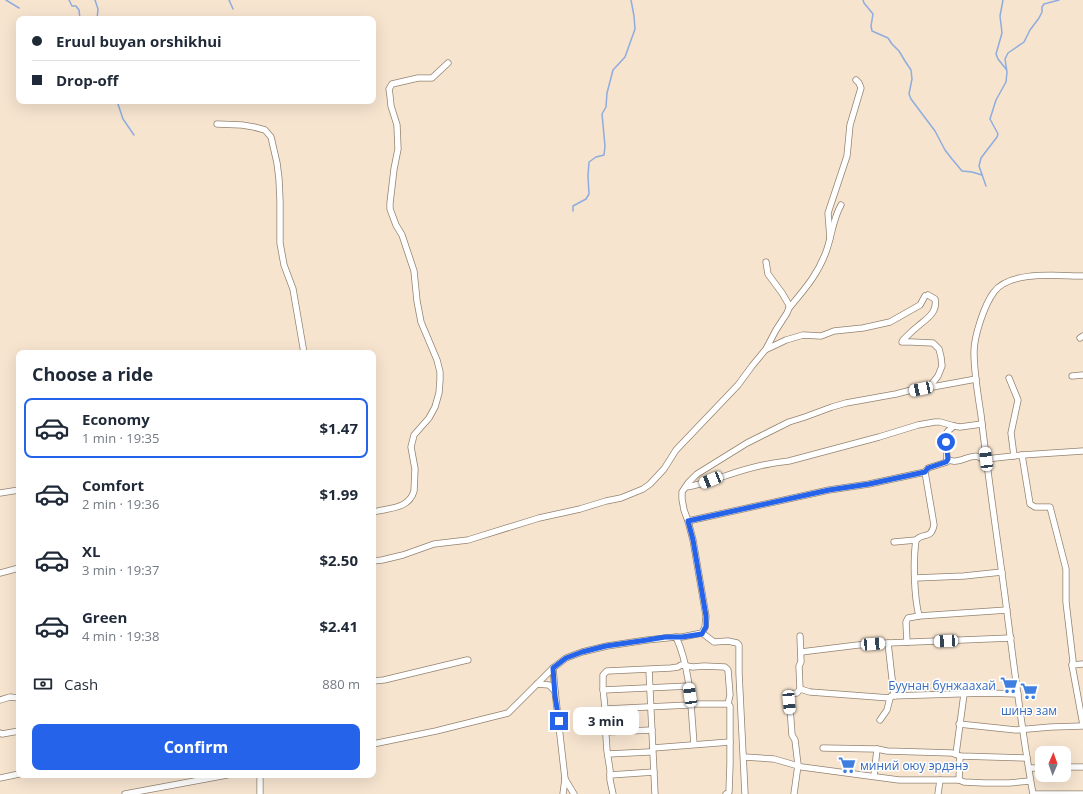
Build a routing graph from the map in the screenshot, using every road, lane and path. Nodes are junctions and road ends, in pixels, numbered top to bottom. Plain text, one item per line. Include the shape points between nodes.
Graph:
1 (448, 63) dead end
2 (856, 80) dead end
3 (217, 124) dead end
4 (841, 205) dead end
5 (830, 238) junction
6 (766, 262) dead end
7 (1083, 276) edge
8 (789, 308) junction
9 (766, 349) junction
10 (304, 350) edge
11 (1083, 375) edge
12 (1072, 376) dead end
13 (976, 378) junction
14 (1009, 378) dead end
15 (810, 415) junction
16 (982, 424) junction
17 (954, 426) junction
18 (1083, 451) edge
19 (1022, 455) junction
20 (1014, 456) junction
21 (947, 459) junction
22 (986, 462) junction
23 (925, 472) junction
24 (686, 487) junction
25 (16, 490) edge
26 (0, 493) edge
27 (376, 511) edge
28 (688, 521) junction
29 (916, 540) junction
30 (894, 542) dead end
31 (376, 561) edge
32 (16, 569) edge
33 (1002, 572) junction
34 (0, 573) edge
35 (915, 578) junction
36 (1007, 610) junction
37 (919, 616) junction
38 (702, 634) junction
39 (800, 636) dead end
40 (676, 637) junction
41 (1011, 638) junction
42 (906, 642) junction
43 (888, 643) junction
44 (800, 652) junction
45 (468, 660) dead end
46 (1083, 664) edge
47 (1072, 665) junction
48 (685, 666) junction
49 (553, 668) junction
50 (649, 670) junction
51 (376, 681) edge
52 (537, 684) junction
53 (688, 686) junction
54 (649, 688) junction
55 (800, 689) junction
56 (603, 690) junction
57 (555, 691) junction
58 (964, 694) junction
59 (1018, 694) junction
60 (892, 697) junction
61 (16, 698) edge
62 (0, 700) edge
63 (691, 704) junction
64 (728, 704) junction
65 (651, 707) junction
66 (605, 709) junction
67 (880, 720) dead end
68 (959, 724) junction
69 (1083, 726) edge
70 (652, 730) junction
71 (1023, 730) junction
72 (16, 732) edge
73 (606, 732) junction
74 (0, 733) edge
75 (730, 742) junction
76 (376, 743) edge
77 (694, 744) junction
78 (823, 748) dead end
79 (877, 749) junction
80 (652, 750) junction
81 (608, 754) junction
82 (958, 755) junction
83 (744, 757) junction
84 (1027, 758) junction
85 (798, 765) junction
86 (1071, 767) edge
87 (1083, 767) edge
88 (1029, 768) junction
89 (1035, 768) edge
90 (654, 772) junction
91 (16, 775) edge
92 (610, 775) junction
93 (874, 776) junction
94 (0, 778) edge
95 (211, 778) edge
96 (260, 778) edge
97 (565, 779) junction
98 (940, 780) junction
99 (959, 780) junction
100 (1030, 781) junction
101 (125, 794) edge
102 (260, 794) edge
103 (563, 794) edge
104 (574, 794) edge
105 (614, 794) edge
106 (655, 794) edge
107 (726, 794) edge
108 (745, 794) edge
109 (794, 794) edge
110 (938, 794) edge
111 (1083, 794) edge

1 - 27 street via 432,78 418,78 392,84 389,89 397,125 398,149 390,209 414,270 419,316 437,360 440,380 435,408 414,435 411,447 415,469 413,494 405,504
2 - 5 street via 861,88 850,125 847,156 828,213
3 - 10 street via 254,127 265,130 271,138 279,179 280,243 284,265 294,289
4 - 5 street
5 - 8 street via 816,274
6 - 8 street via 768,274
7 - 13 street via 1037,275 1018,278 998,288 983,312 975,340
8 - 9 street
9 - 15 street via 803,335 821,336 834,331 890,322 920,305 927,295 935,299 932,315 902,342 933,343 939,349 942,366 931,384 896,394 846,403
9 - 31 street via 738,385 676,450 655,479 643,489 621,498 539,518 468,540 434,544 403,555
11 - 12 street
13 - 15 street
13 - 16 street
14 - 20 street via 1018,400 1011,433
15 - 24 street via 783,424 747,443 697,474
16 - 17 street
16 - 22 street
17 - 21 street via 946,434
17 - 24 street via 940,422 918,425
18 - 19 street
19 - 20 street
19 - 47 street via 1030,504 1035,507 1050,507 1066,569 1066,602
20 - 22 street
21 - 22 street via 956,461 977,456
21 - 23 street via 946,462 928,468
22 - 33 street
23 - 28 street
23 - 29 street via 934,525 929,534 919,536
24 - 28 street via 682,494
25 - 26 street
28 - 38 street via 706,616 706,627
29 - 30 street
29 - 35 street
32 - 34 street
33 - 35 street
33 - 36 street
35 - 37 street
36 - 37 street
36 - 41 street
37 - 42 street via 908,618
38 - 40 street
38 - 83 street via 714,642 728,641 739,645
39 - 44 street
40 - 48 street
40 - 49 street via 606,646 582,652 566,658
41 - 42 street
41 - 59 street
42 - 43 street
43 - 44 street
43 - 60 street
44 - 55 street
45 - 51 street
46 - 47 street
47 - 69 street
48 - 50 street
48 - 53 street
48 - 64 street via 725,667 729,680
49 - 52 street
49 - 57 street
50 - 54 street
50 - 56 street via 607,671 603,675
52 - 57 street via 549,685
52 - 76 street via 508,712
53 - 54 street
53 - 63 street
54 - 56 street
54 - 65 street
55 - 60 street via 810,692
55 - 85 street via 797,693 788,694
56 - 66 street
57 - 97 street
58 - 59 street
58 - 60 street
58 - 68 street
59 - 71 street
60 - 67 street
61 - 62 street
63 - 64 street
63 - 65 street
63 - 77 street
64 - 75 street
65 - 66 street
65 - 70 street
66 - 73 street
68 - 71 street
68 - 82 street
69 - 71 street
70 - 73 street
70 - 80 street
71 - 84 street
72 - 74 street
73 - 81 street
75 - 77 street
75 - 107 street via 729,792
77 - 80 street
78 - 79 street
79 - 82 street via 887,752
79 - 93 street
80 - 81 street
80 - 90 street
81 - 92 street
82 - 84 street
82 - 99 street
83 - 85 street via 774,759
83 - 108 street
84 - 88 street
85 - 93 street
85 - 109 street
86 - 87 street
88 - 89 street
88 - 100 street
90 - 92 street
90 - 106 street
91 - 94 street
92 - 105 street
93 - 98 street via 899,780
95 - 101 street
96 - 102 street
97 - 103 street
97 - 104 street
98 - 99 street
98 - 110 street
99 - 100 street via 984,783
100 - 111 street via 1033,794

